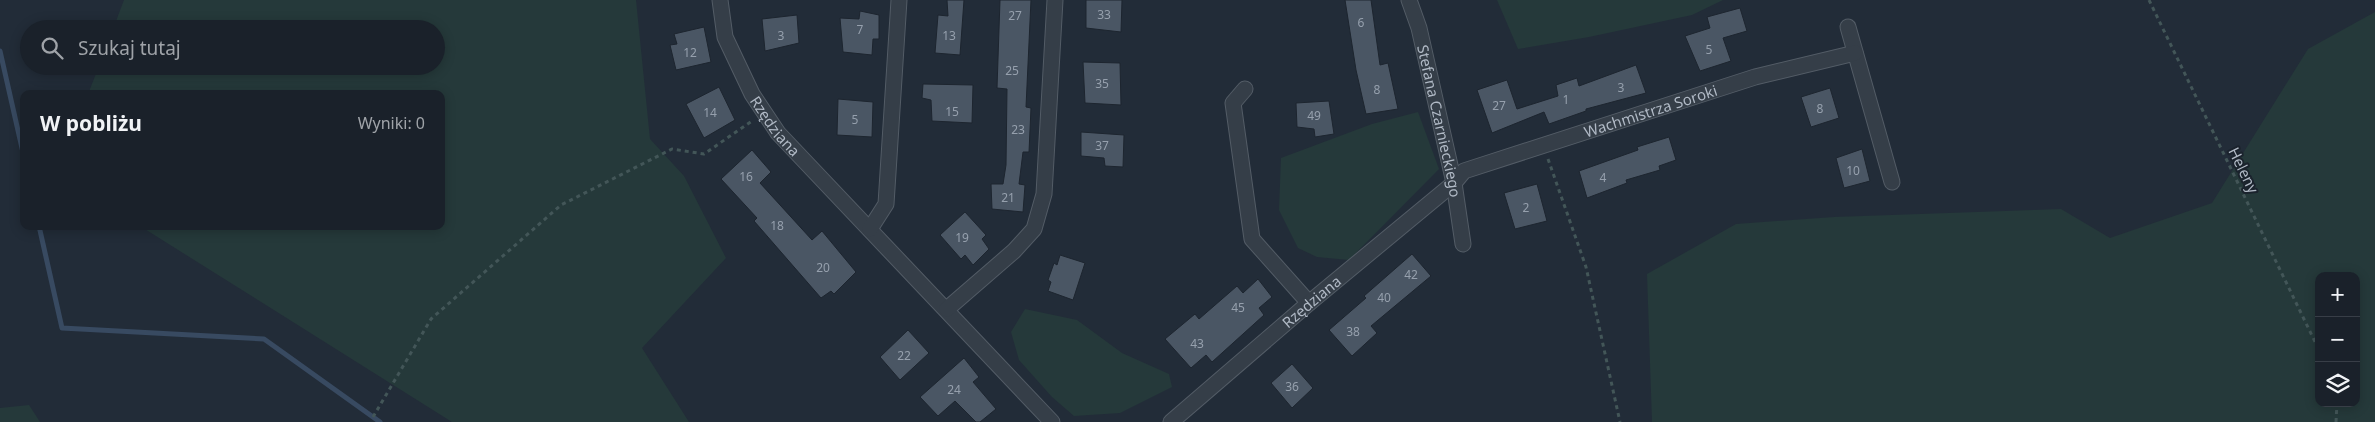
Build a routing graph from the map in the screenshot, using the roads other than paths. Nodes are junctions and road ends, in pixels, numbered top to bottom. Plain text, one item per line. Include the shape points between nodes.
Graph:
1 (720, 0) edge
2 (900, 0) edge
3 (1055, 0) edge
4 (1409, 0) edge
5 (1848, 27) dead end
6 (1855, 52) junction
7 (1245, 89) dead end
8 (1454, 182) junction
9 (1892, 182) dead end
10 (870, 229) junction
11 (1463, 244) dead end
12 (1309, 303) junction
13 (947, 310) junction
14 (1052, 422) edge
15 (1171, 422) edge

1 - 10 street, Rzędziana via 725,37 752,94 778,133
2 - 10 street via 886,204
3 - 13 street via 1044,194 1034,229
4 - 8 street, Stefana Czarnieckiego via 1419,28
5 - 6 street
6 - 8 street, Wachmistrza Soroki via 1755,77 1542,144 1464,171
6 - 9 street
7 - 12 street via 1233,103 1252,238
8 - 11 street, Stefana Czarnieckiego
8 - 12 street, Rzędziana
10 - 13 street, Rzędziana
12 - 15 street, Rzędziana
13 - 14 street, Rzędziana

